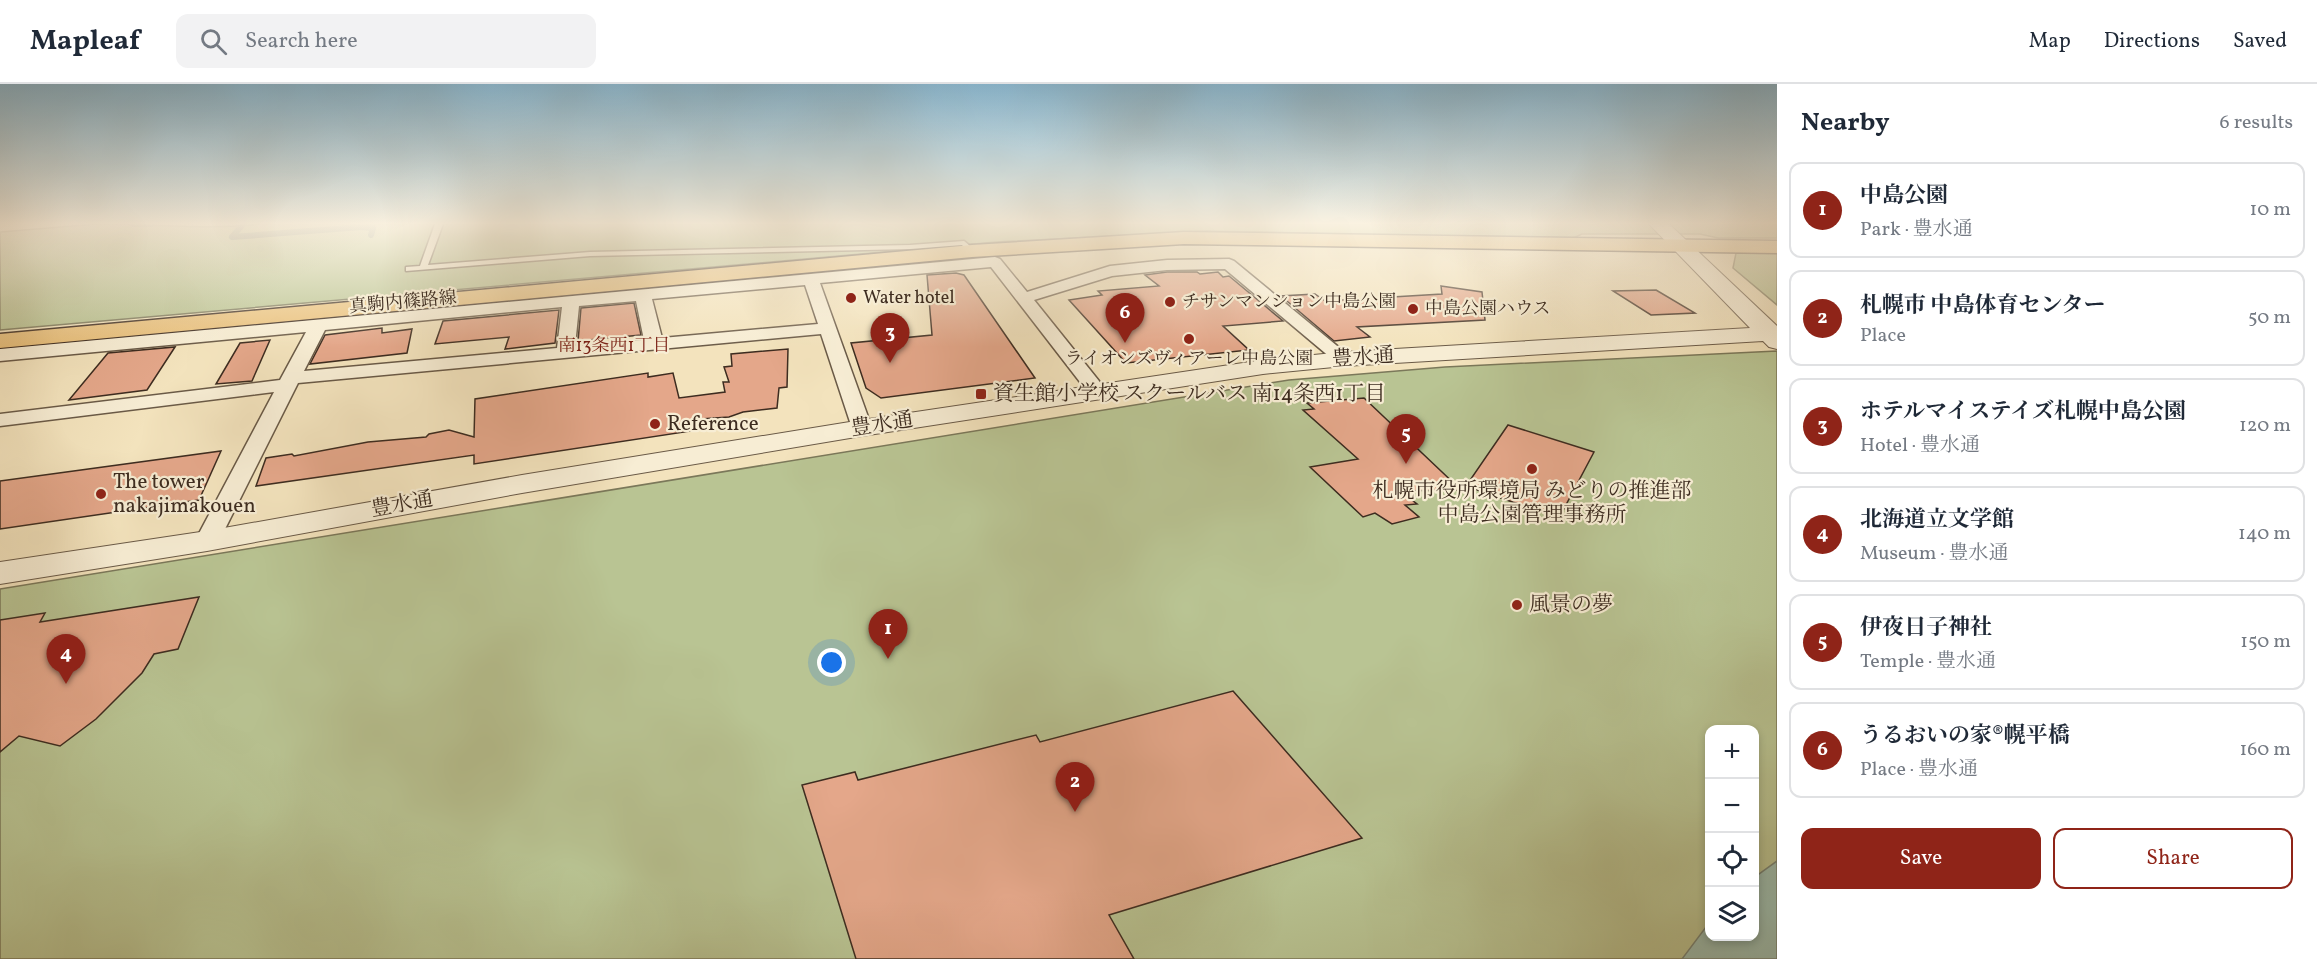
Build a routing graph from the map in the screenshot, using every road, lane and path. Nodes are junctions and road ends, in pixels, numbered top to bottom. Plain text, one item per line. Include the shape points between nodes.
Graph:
1 (424, 265) edge
2 (461, 265) edge
3 (821, 265) edge
4 (964, 265) edge
5 (997, 265) edge
6 (1177, 265) edge
7 (1230, 265) edge
8 (1700, 265) edge
9 (423, 268) junction
10 (409, 269) dead end
11 (811, 279) junction
12 (643, 296) junction
13 (1024, 298) junction
14 (571, 302) junction
15 (319, 324) junction
16 (828, 328) junction
17 (1775, 336) edge
18 (0, 340) edge
19 (654, 344) junction
20 (565, 352) junction
21 (0, 355) edge
22 (1344, 359) junction
23 (289, 382) junction
24 (1097, 391) junction
25 (0, 420) edge
26 (862, 428) junction
27 (207, 541) junction
28 (0, 573) edge

1 - 9 lane
2 - 9 lane
3 - 18 main road, 真駒内篠路線
4 - 11 street
5 - 13 street
6 - 13 street via 1110,272
7 - 22 street
8 - 17 street
9 - 10 lane
11 - 12 street
11 - 16 street
12 - 14 street
12 - 19 street
13 - 24 street
14 - 15 street
14 - 20 street
15 - 21 street
15 - 23 street
16 - 19 street
16 - 26 street
17 - 22 street, 豊水通
19 - 20 street
20 - 23 street
22 - 24 street, 豊水通
23 - 25 street
23 - 27 street
24 - 26 street, 豊水通
26 - 27 street, 豊水通
27 - 28 street, 豊水通

